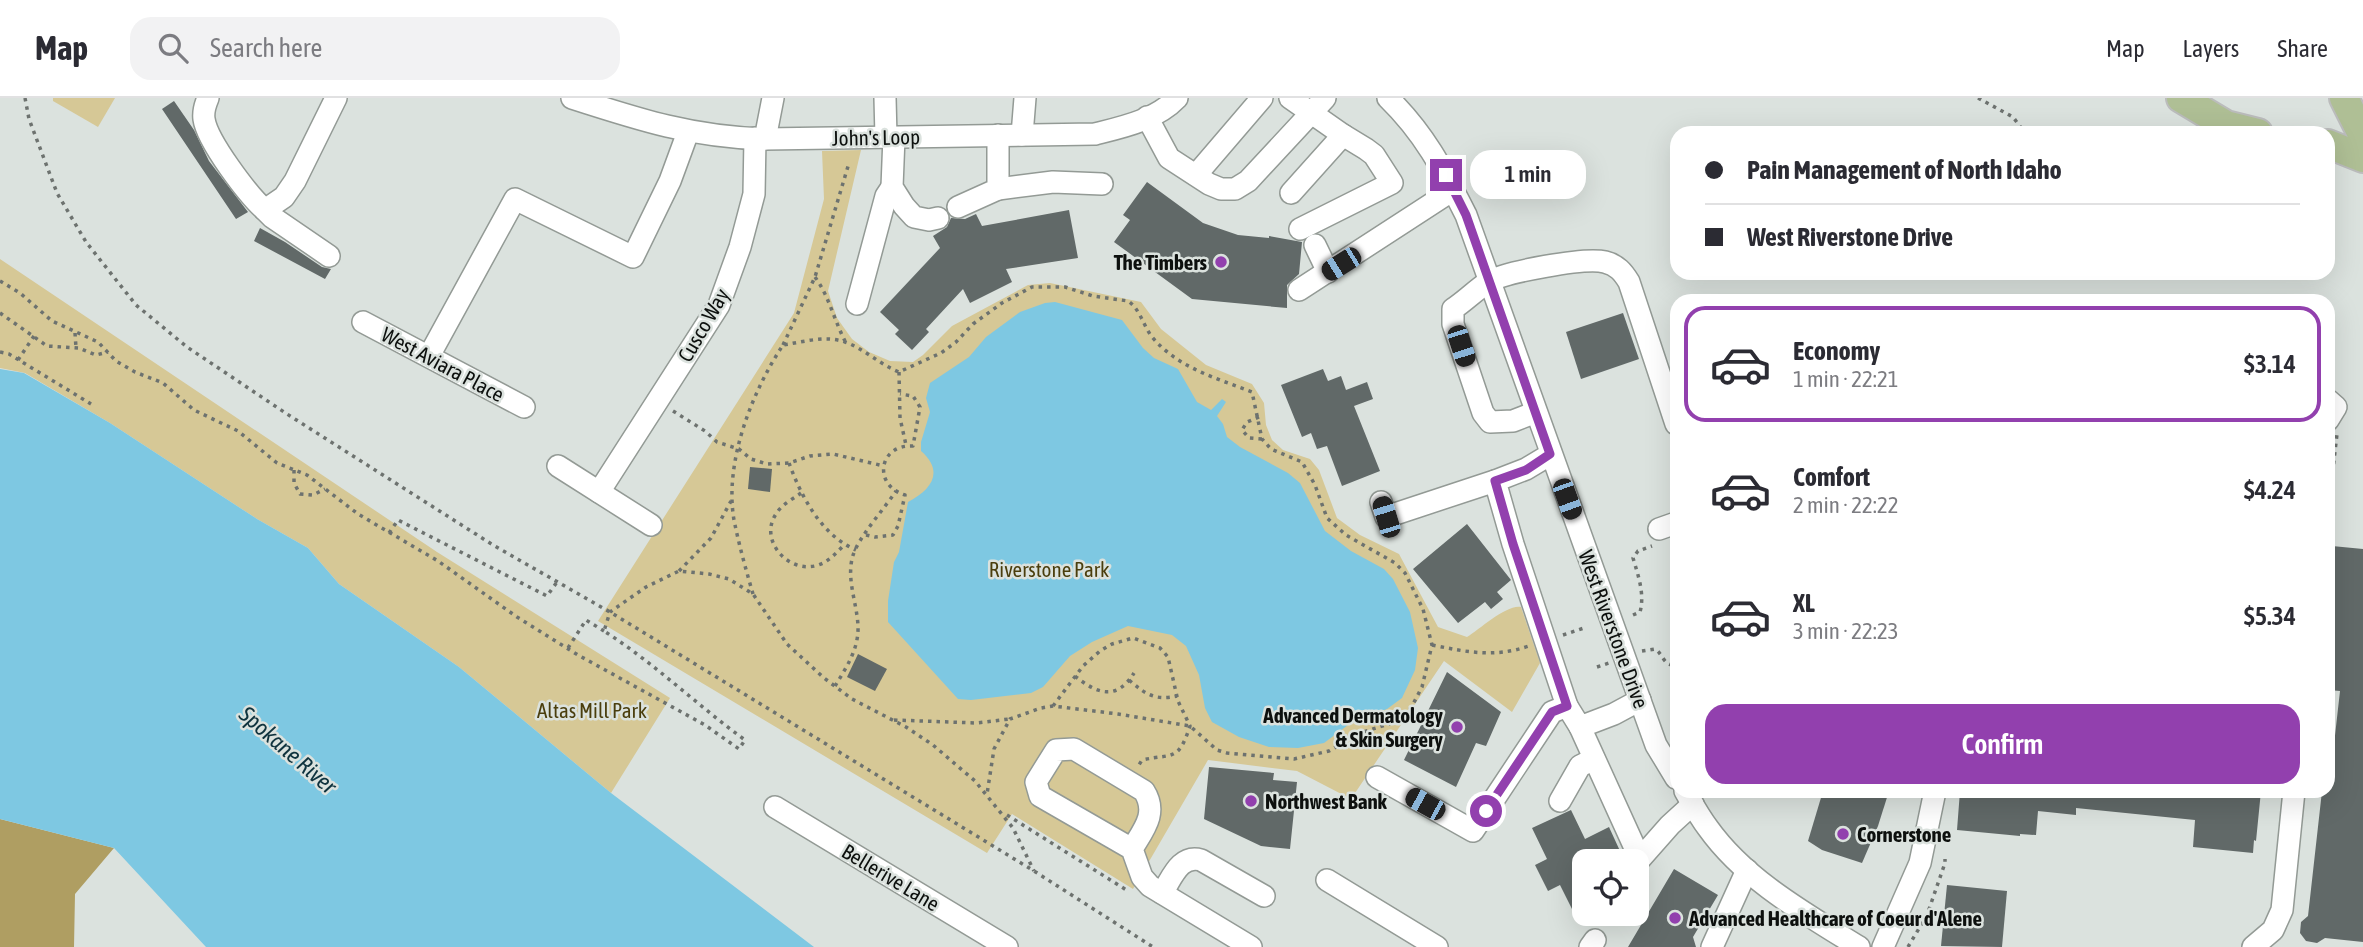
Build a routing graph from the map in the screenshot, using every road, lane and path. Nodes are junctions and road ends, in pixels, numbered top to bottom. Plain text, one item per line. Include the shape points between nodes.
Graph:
1 (24, 98) edge
2 (208, 98) edge
3 (336, 98) edge
4 (572, 98) edge
5 (773, 98) edge
6 (885, 98) edge
7 (1025, 98) edge
8 (1177, 98) edge
9 (1262, 98) edge
10 (1290, 98) edge
11 (1388, 98) edge
12 (1978, 98) edge
13 (2181, 98) edge
14 (2344, 98) edge
15 (1318, 105) edge
16 (1147, 117) junction
17 (2020, 126) edge
18 (2230, 126) edge
19 (688, 132) junction
20 (998, 135) junction
21 (1022, 135) junction
22 (1343, 135) junction
23 (2363, 136) edge
24 (890, 137) junction
25 (760, 139) junction
26 (2335, 147) edge
27 (2363, 158) edge
28 (849, 163) dead end
29 (1196, 175) junction
30 (1102, 184) dead end
31 (892, 187) junction
32 (998, 189) junction
33 (1453, 190) junction
34 (1291, 193) dead end
35 (958, 207) dead end
36 (265, 210) junction
37 (938, 218) dead end
38 (329, 256) dead end
39 (1328, 272) junction
40 (815, 277) junction
41 (0, 281) edge
42 (1490, 281) junction
43 (1299, 290) dead end
44 (857, 304) dead end
45 (0, 313) edge
46 (363, 323) dead end
47 (75, 333) junction
48 (34, 336) junction
49 (845, 342) junction
50 (783, 345) junction
51 (76, 348) junction
52 (0, 352) edge
53 (108, 352) junction
54 (429, 356) junction
55 (18, 360) junction
56 (899, 372) junction
57 (900, 394) junction
58 (660, 397) junction
59 (91, 404) dead end
60 (1670, 406) edge
61 (524, 407) dead end
62 (1536, 412) junction
63 (1259, 417) junction
64 (2335, 430) edge
65 (1262, 439) junction
66 (906, 445) junction
67 (739, 449) junction
68 (2335, 451) edge
69 (1550, 454) junction
70 (789, 463) junction
71 (558, 466) dead end
72 (884, 466) junction
73 (294, 470) junction
74 (1495, 481) junction
75 (325, 489) junction
76 (896, 491) junction
77 (598, 492) junction
78 (802, 493) junction
79 (732, 497) junction
80 (1381, 502) dead end
81 (652, 525) dead end
82 (1666, 531) edge
83 (388, 533) junction
84 (866, 535) junction
85 (845, 544) junction
86 (856, 550) junction
87 (679, 571) junction
88 (557, 582) junction
89 (753, 594) junction
90 (610, 612) junction
91 (1633, 615) dead end
92 (1584, 628) dead end
93 (604, 631) junction
94 (1546, 641) junction
95 (1432, 645) junction
96 (567, 648) junction
97 (1134, 673) dead end
98 (1075, 676) junction
99 (1129, 680) junction
100 (835, 686) junction
101 (1177, 696) junction
102 (1640, 700) junction
103 (1053, 706) junction
104 (1567, 706) junction
105 (1010, 719) junction
106 (892, 720) junction
107 (1190, 726) junction
108 (1580, 727) junction
109 (1594, 760) junction
110 (1670, 768) edge
111 (1377, 776) dead end
112 (1130, 782) junction
113 (987, 794) junction
114 (1689, 798) edge
115 (1934, 798) edge
116 (2293, 798) edge
117 (1560, 801) dead end
118 (775, 807) dead end
119 (1002, 812) junction
120 (1132, 849) junction
121 (1945, 859) dead end
122 (1747, 870) junction
123 (1034, 871) junction
124 (1327, 880) dead end
125 (1162, 893) junction
126 (1137, 896) dead end
127 (1264, 896) dead end
128 (1432, 945) edge
129 (1007, 947) edge
130 (1153, 947) edge
131 (1251, 947) edge
132 (1712, 947) edge
133 (1859, 947) edge
134 (1883, 947) edge
135 (1908, 947) edge
136 (2253, 947) edge

1 - 88 path via 57,193 86,242 136,305 187,347 287,415
2 - 36 street via 204,111 207,129 247,191
3 - 36 street via 295,181 284,197
4 - 19 street, John's Loop
5 - 25 street, Cusco Way
6 - 24 street
7 - 21 street
8 - 16 street, John's Loop
9 - 29 street
10 - 15 street
11 - 33 street, West Riverstone Drive via 1439,161
12 - 17 path via 2013,117
13 - 18 main road
14 - 23 main road
15 - 22 street
15 - 29 street via 1248,181 1235,189 1221,189
16 - 21 street, John's Loop via 1134,125 1095,134
16 - 29 street via 1169,158
19 - 25 street, John's Loop
19 - 54 street via 633,257 515,199
20 - 21 street, John's Loop
20 - 24 street, John's Loop
20 - 32 street
22 - 34 street
22 - 39 street via 1374,155 1392,183 1307,237
24 - 25 street, John's Loop
24 - 31 street
25 - 58 street, Cusco Way via 754,194 719,305
26 - 27 main road
28 - 40 path
30 - 32 street via 1053,182
31 - 37 street via 914,217
31 - 44 street
32 - 35 street
33 - 39 street
33 - 42 street, West Riverstone Drive
36 - 38 street
39 - 43 street
40 - 49 path via 824,288
40 - 50 path
41 - 47 path
42 - 60 street via 1588,261 1602,261 1622,271
42 - 62 street, West Riverstone Drive
42 - 62 street via 1453,309 1453,324 1483,413 1490,422 1513,421
45 - 48 path
46 - 54 street, West Aviara Place
47 - 51 path
47 - 53 path via 98,342
48 - 51 path via 47,346
48 - 55 path
49 - 50 path via 816,339
49 - 56 path
50 - 67 path via 758,389
51 - 53 path via 96,355
52 - 55 path
53 - 73 path via 135,372 163,383 194,411 238,431 265,455
54 - 61 street, West Aviara Place
55 - 59 path
56 - 57 path
56 - 63 path via 940,353 1002,303 1032,287 1052,286 1136,306 1151,336 1169,353 1193,370 1252,392
57 - 66 path
57 - 66 path via 913,396 920,407 913,446
58 - 67 path via 666,407 717,442
58 - 77 street, Cusco Way
62 - 69 street, West Riverstone Drive
63 - 65 path
63 - 65 path via 1242,430 1249,438
64 - 68 path
65 - 95 path via 1272,449 1302,462 1335,526 1405,573 1423,609
66 - 72 path via 893,451
67 - 70 path via 767,464
67 - 79 path
69 - 74 street via 1526,470
69 - 102 street, West Riverstone Drive
70 - 72 path via 833,454
70 - 78 path
71 - 77 street
72 - 76 path via 887,483
73 - 75 path
73 - 75 path via 300,494 313,495
74 - 80 street via 1386,517
74 - 94 street
75 - 83 path
76 - 84 path
76 - 84 path via 905,495 897,530 887,537
77 - 81 street
78 - 85 path via 823,524
78 - 85 path via 784,505 771,525 776,550 794,564 813,566 833,557
79 - 87 path via 711,538
79 - 89 path
82 - 91 path via 1633,558 1642,590 1640,612
83 - 88 path via 398,520 547,596
83 - 96 path
84 - 86 path
85 - 86 path
86 - 100 path via 851,582 858,636
87 - 89 path via 729,579
87 - 90 path
88 - 90 path
89 - 100 path via 804,662
90 - 93 path
90 - 123 path
92 - 94 path
93 - 96 path via 586,620
93 - 96 path via 745,740 739,749 673,706
94 - 95 path via 1508,653
94 - 104 street
95 - 107 path via 1422,687 1411,708 1389,724 1321,753 1294,759 1227,753
97 - 99 path
98 - 99 path via 1104,692 1121,688
98 - 101 path via 1112,643 1133,638 1160,648 1168,657
98 - 103 path
99 - 101 path via 1153,698
100 - 106 path
101 - 107 path
102 - 108 street
102 - 110 street, West Riverstone Drive
103 - 105 path
103 - 107 path
104 - 108 street
104 - 111 street via 1552,712 1473,831
105 - 106 path via 977,723
105 - 113 path via 994,749
106 - 113 path via 953,760
107 - 112 path via 1178,753 1142,760
108 - 109 street
109 - 114 street via 1640,859
109 - 117 street via 1580,766
112 - 120 street via 1144,791 1151,816
112 - 120 street via 1074,750 1056,750 1036,782 1040,796
113 - 119 path
114 - 122 street via 1709,829
115 - 134 street via 1920,863
116 - 136 street via 2282,910 2273,930
118 - 129 street, Bellerive Lane
119 - 123 path
119 - 126 path
120 - 125 street via 1142,877
121 - 135 path via 1927,915
122 - 132 street
122 - 133 street
123 - 130 path
124 - 128 street
125 - 127 street via 1183,862 1192,858
125 - 131 street

